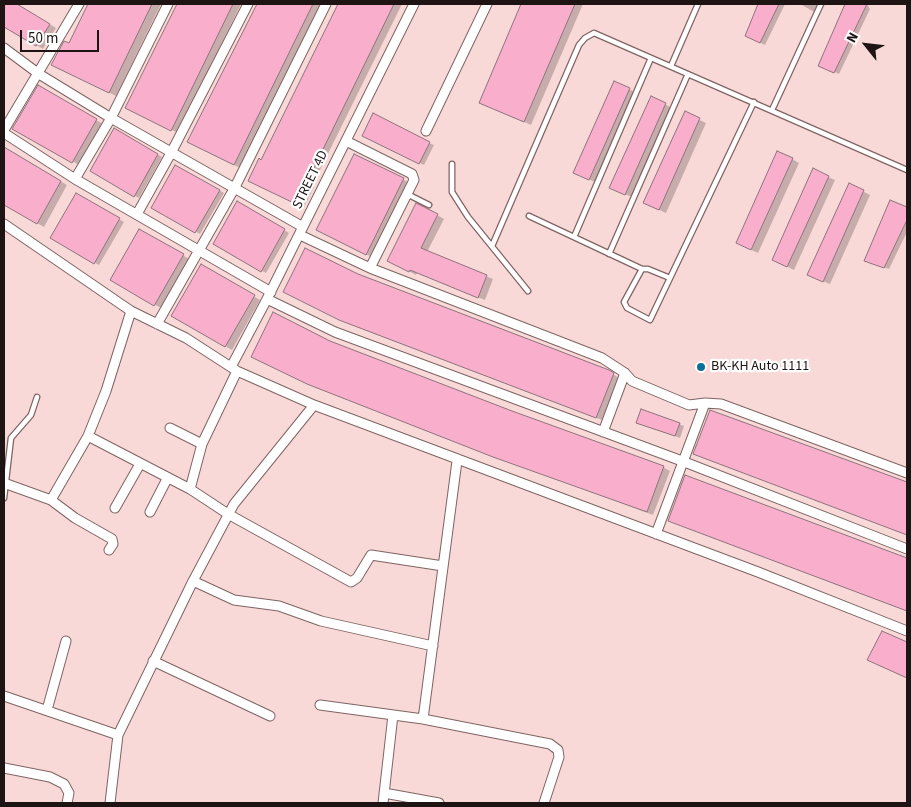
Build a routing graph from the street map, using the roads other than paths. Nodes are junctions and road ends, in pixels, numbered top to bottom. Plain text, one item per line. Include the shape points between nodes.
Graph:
1 (79, 4) edge
2 (168, 4) edge
3 (248, 4) edge
4 (326, 4) edge
5 (414, 4) edge
6 (487, 4) edge
7 (698, 4) edge
8 (821, 4) edge
9 (4, 48) edge
10 (651, 58) junction
11 (671, 66) junction
12 (39, 74) junction
13 (688, 74) junction
14 (754, 102) junction
15 (772, 110) junction
16 (111, 118) junction
17 (4, 131) edge
18 (426, 131) dead end
19 (346, 141) junction
20 (171, 153) junction
21 (452, 164) dead end
22 (907, 170) edge
23 (75, 179) junction
24 (234, 189) junction
25 (407, 194) junction
26 (429, 206) dead end
27 (137, 214) junction
28 (529, 216) dead end
29 (4, 224) edge
30 (301, 231) junction
31 (574, 237) junction
32 (492, 246) junction
33 (200, 250) junction
34 (609, 254) junction
35 (370, 268) junction
36 (642, 269) junction
37 (670, 278) junction
38 (528, 292) dead end
39 (269, 296) junction
40 (131, 311) junction
41 (157, 324) junction
42 (234, 369) junction
43 (625, 372) junction
44 (37, 398) dead end
45 (705, 403) junction
46 (314, 406) junction
47 (170, 428) dead end
48 (603, 432) junction
49 (88, 436) junction
50 (202, 444) junction
51 (458, 460) junction
52 (682, 461) junction
53 (140, 464) junction
54 (907, 474) edge
55 (168, 479) junction
56 (5, 484) edge
57 (190, 489) junction
58 (4, 498) edge
59 (51, 500) junction
60 (115, 508) dead end
61 (150, 512) dead end
62 (228, 514) junction
63 (656, 534) junction
64 (907, 549) edge
65 (109, 550) dead end
66 (442, 566) junction
67 (193, 581) junction
68 (907, 631) edge
69 (66, 641) dead end
70 (433, 646) junction
71 (153, 661) junction
72 (4, 696) edge
73 (320, 705) dead end
74 (47, 710) junction
75 (393, 715) junction
76 (270, 716) dead end
77 (423, 719) junction
78 (118, 735) junction
79 (4, 768) edge
80 (384, 793) junction
81 (67, 803) edge
82 (110, 803) edge
83 (383, 803) edge
84 (439, 803) edge
85 (544, 803) edge

1 - 12 street
2 - 16 street
3 - 20 street
4 - 24 street
5 - 19 street, STREET 4D
6 - 18 street
7 - 11 lane
8 - 15 lane
9 - 12 street
10 - 11 lane
10 - 31 lane
10 - 32 lane via 594,33 579,45
11 - 13 lane
12 - 16 street
12 - 17 street
13 - 14 lane
13 - 34 lane
14 - 15 lane
14 - 37 lane
15 - 22 lane
16 - 20 street
16 - 23 street
17 - 23 street
19 - 25 street via 412,174 414,180
19 - 30 street, STREET 4D
20 - 24 street
20 - 27 street
21 - 32 lane via 452,192 468,218
23 - 27 street
24 - 30 street
24 - 33 street
25 - 26 lane
25 - 35 street
27 - 33 street
28 - 31 lane
29 - 40 street
30 - 35 street
30 - 39 street, STREET 4D
31 - 34 lane
32 - 38 lane
33 - 39 street
33 - 41 street
34 - 36 lane
35 - 43 street via 602,358
36 - 37 lane via 648,268
36 - 37 lane via 624,302 627,308 650,320
39 - 42 street, STREET 4D
39 - 48 street via 335,332
40 - 41 street
40 - 49 street
41 - 42 street via 186,338
42 - 46 street
42 - 50 street, STREET 4D
43 - 45 street via 632,381 690,405
43 - 48 street
44 - 56 lane via 31,415 12,438
45 - 52 street
45 - 54 street via 721,404
46 - 51 street
46 - 62 street via 248,484
47 - 50 street
48 - 52 street
49 - 53 street
49 - 59 street
50 - 57 street, STREET 4D
51 - 63 street
51 - 66 street
52 - 63 street
52 - 64 street
53 - 55 street
53 - 60 street
55 - 57 street
55 - 61 street
56 - 58 lane
56 - 59 street
57 - 62 street
59 - 65 street via 112,539
62 - 66 street via 351,582 371,556
62 - 67 street
63 - 68 street
66 - 70 street
67 - 70 street via 234,600 279,606 321,621
67 - 71 street
69 - 74 street
70 - 77 street
71 - 76 street
71 - 78 street
72 - 74 street
73 - 75 street
74 - 78 street
75 - 77 street
75 - 80 street
77 - 85 street via 550,744 558,750 559,758
78 - 82 street
79 - 81 street via 50,777 64,784 68,792
80 - 83 street
80 - 84 street

